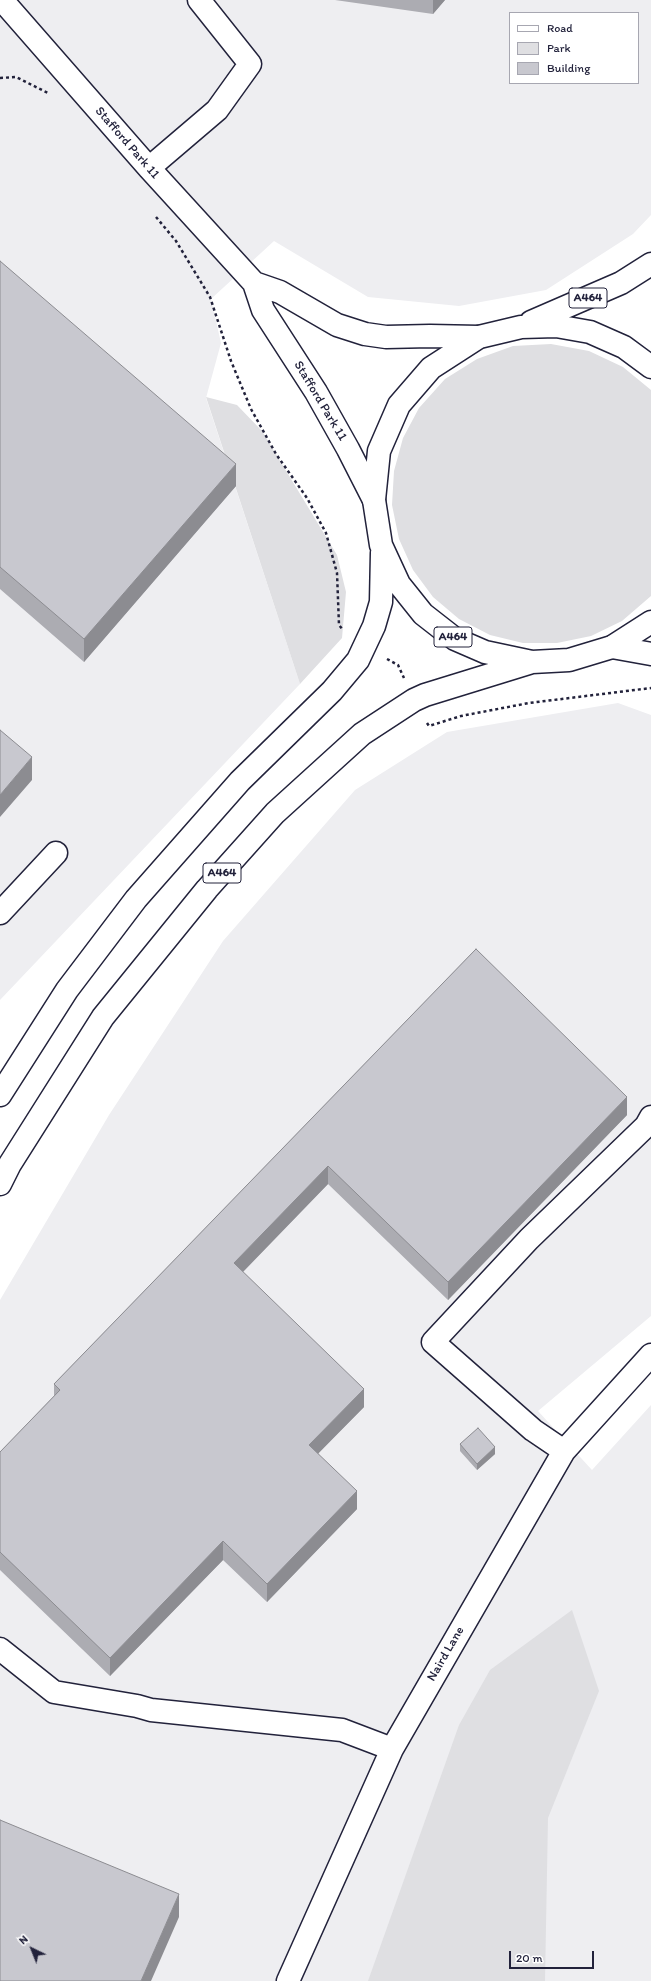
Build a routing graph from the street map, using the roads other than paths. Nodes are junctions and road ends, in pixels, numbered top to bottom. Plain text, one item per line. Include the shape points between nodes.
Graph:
1 (199, 0) edge
2 (3, 6) edge
3 (149, 168) junction
4 (651, 264) edge
5 (254, 283) junction
6 (521, 327) junction
7 (479, 337) junction
8 (651, 367) edge
9 (374, 500) junction
10 (381, 545) junction
11 (651, 622) edge
12 (612, 647) junction
13 (651, 654) edge
14 (532, 662) junction
15 (56, 853) dead end
16 (0, 913) edge
17 (0, 1095) edge
18 (651, 1117) edge
19 (0, 1184) edge
20 (651, 1355) edge
21 (564, 1451) junction
22 (0, 1649) edge
23 (392, 1748) junction
24 (288, 1981) edge

1 - 3 main road via 250,64 217,110
2 - 3 main road, Stafford Park 11
3 - 5 main road, Stafford Park 11
4 - 6 main road, A464 via 615,286
5 - 7 main road, Stafford Park 11 via 280,292 337,325 365,334 386,337
5 - 9 main road, Stafford Park 11 via 263,310 316,392
6 - 7 main road, A464
6 - 8 main road, A464 via 556,326 590,332 624,347
7 - 9 main road, A464 via 431,368 399,405 380,451
9 - 10 main road, A464
10 - 14 main road, A464 via 399,584 423,614 455,639 485,652
10 - 17 main road, A464 via 381,602 374,626 358,660 332,691 240,781 136,899 67,990
11 - 12 main road, A464
12 - 13 main road
12 - 14 main road, A464 via 569,660
14 - 19 main road, A464 via 414,700 362,734 275,813 207,889 103,1017
15 - 16 main road
18 - 21 main road via 646,1126 529,1239 432,1342 533,1430
20 - 21 main road, Naird Lane
21 - 23 main road, Naird Lane
22 - 23 main road via 54,1692 151,1710 342,1730
23 - 24 main road, Naird Lane

